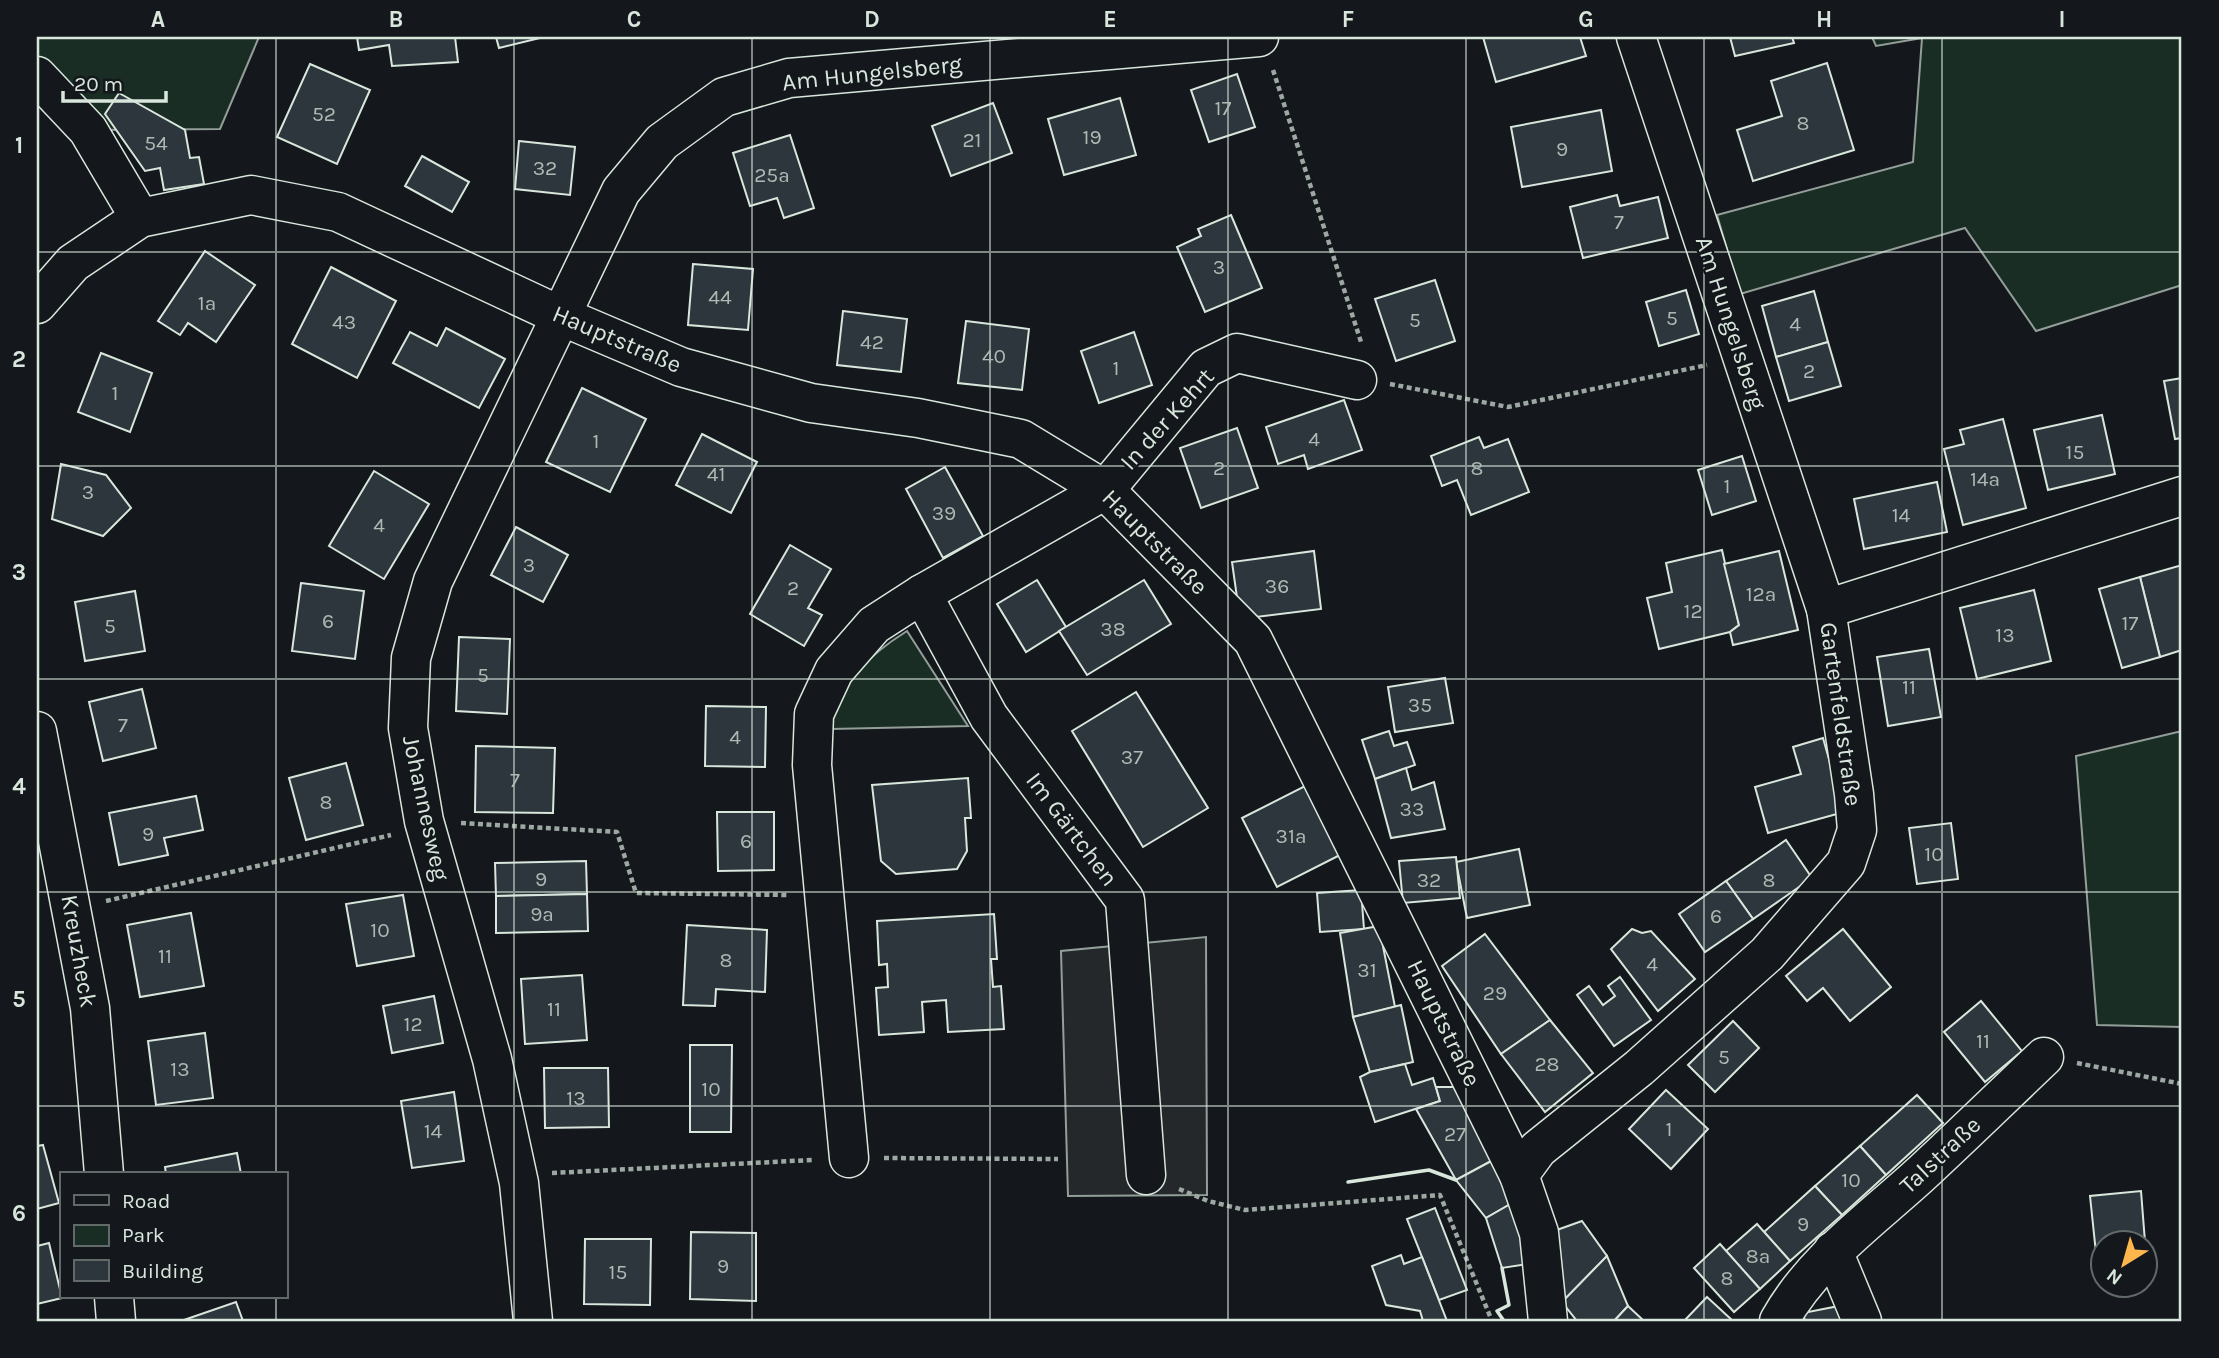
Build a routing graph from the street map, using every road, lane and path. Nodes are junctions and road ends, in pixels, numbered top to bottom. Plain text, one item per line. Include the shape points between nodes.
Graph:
1 (1636, 37) edge
2 (1265, 50) edge
3 (37, 76) edge
4 (140, 218) junction
5 (37, 304) edge
6 (561, 316) junction
7 (1742, 357) junction
8 (1370, 373) junction
9 (1105, 490) junction
10 (2182, 496) edge
11 (922, 594) junction
12 (1826, 609) junction
13 (37, 731) edge
14 (425, 824) junction
15 (824, 895) junction
16 (71, 909) junction
17 (2044, 1057) joint
18 (2182, 1083) edge
19 (849, 1158) junction
20 (1058, 1159) dead end
21 (104, 1172) edge
22 (1146, 1175) joint
23 (1519, 1175) junction
24 (519, 1182) junction
25 (1833, 1251) junction
26 (114, 1298) edge
27 (116, 1321) edge
28 (533, 1321) edge
29 (1492, 1321) edge
30 (1548, 1321) edge
31 (1779, 1321) edge
32 (1862, 1321) edge

1 - 7 street, Am Hungelsberg
2 - 6 street, Am Hungelsberg via 789,78 724,97 662,142 621,191
2 - 8 path
3 - 4 street via 88,130
4 - 5 street via 73,264
4 - 6 street, Hauptstraße via 251,195 338,212
6 - 9 street, Hauptstraße via 681,367 811,403 1021,439
6 - 14 street, Johannesweg via 433,580 411,658 408,728
7 - 8 path via 1508,407
7 - 12 street, Am Hungelsberg
8 - 9 street, In der Kehrt via 1237,353 1206,368
9 - 11 street
9 - 23 street, Hauptstraße via 1253,640
10 - 12 street, Gartenfeldstraße
11 - 15 street via 874,625 834,671 814,714 812,765
11 - 22 street, Im Gärtchen via 989,717 1125,900
12 - 23 street, Gartenfeldstraße via 1857,830 1846,863 1767,954 1639,1068 1538,1149
13 - 16 street, Kreuzheck
14 - 15 path via 617,832 636,893
14 - 16 path
14 - 24 street, Johannesweg via 492,1059
15 - 19 street
16 - 21 street, Kreuzheck via 90,1008
17 - 18 path
17 - 25 street, Talstraße
19 - 20 path
19 - 24 path via 541,1173
22 - 29 path via 1208,1201 1245,1210 1440,1195
23 - 30 street, Hauptstraße via 1539,1233
24 - 28 street, Johannesweg
25 - 31 street, Talstraße via 1793,1297
25 - 32 street
26 - 27 street

